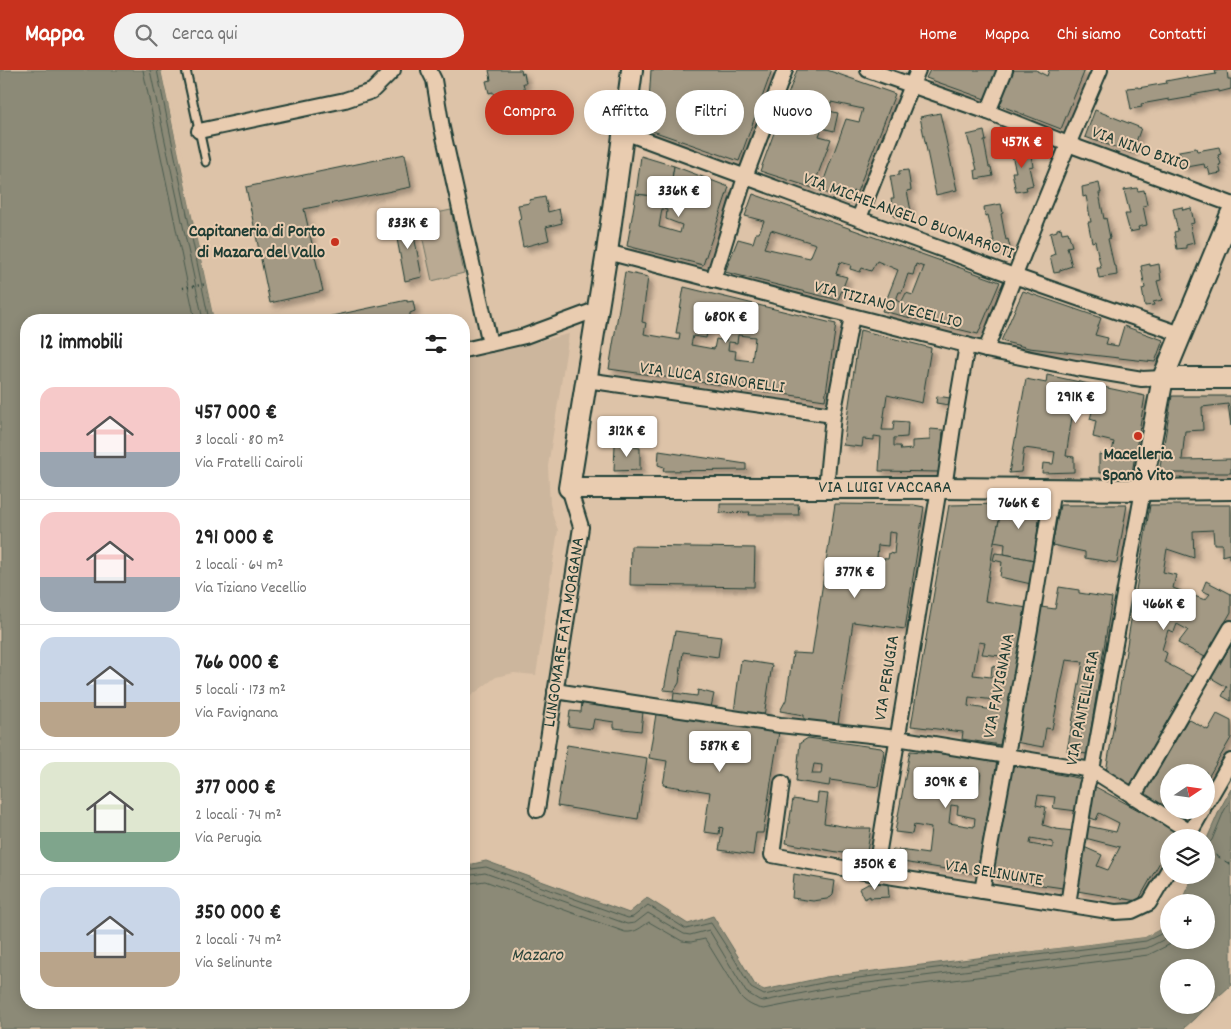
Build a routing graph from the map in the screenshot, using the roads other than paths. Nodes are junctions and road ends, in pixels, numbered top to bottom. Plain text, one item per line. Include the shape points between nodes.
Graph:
1 (186, 70) edge
2 (393, 70) edge
3 (429, 70) edge
4 (632, 70) edge
5 (786, 70) edge
6 (868, 70) edge
7 (918, 70) edge
8 (1005, 70) edge
9 (1100, 70) edge
10 (912, 85) junction
11 (629, 90) edge
12 (988, 112) junction
13 (200, 130) junction
14 (624, 135) edge
15 (632, 135) edge
16 (1068, 144) junction
17 (206, 162) dead end
18 (745, 177) junction
19 (1231, 204) edge
20 (1231, 214) edge
21 (859, 218) junction
22 (607, 252) junction
23 (1014, 276) junction
24 (713, 280) junction
25 (598, 309) junction
26 (852, 316) junction
27 (1180, 334) junction
28 (490, 344) junction
29 (967, 345) junction
30 (470, 349) edge
31 (986, 350) junction
32 (1163, 378) junction
33 (1231, 378) edge
34 (586, 380) junction
35 (833, 415) junction
36 (570, 488) junction
37 (826, 488) junction
38 (941, 488) junction
39 (1231, 488) edge
40 (1054, 489) junction
41 (1143, 490) junction
42 (1231, 628) edge
43 (555, 691) junction
44 (898, 738) junction
45 (1006, 756) junction
46 (1231, 761) edge
47 (1092, 770) junction
48 (782, 783) dead end
49 (1215, 789) edge
50 (1133, 796) junction
51 (537, 810) dead end
52 (1180, 829) edge
53 (875, 874) junction
54 (1160, 884) edge
55 (982, 891) junction
56 (1068, 904) junction

1 - 13 lane
2 - 13 street via 372,91 345,100
3 - 28 street via 434,80
4 - 11 main road, LUNGOMARE FATA MORGANA
5 - 18 street
6 - 10 street, VIA NINO BIXIO
7 - 10 street
8 - 12 street
9 - 16 street
10 - 12 street, VIA NINO BIXIO
10 - 21 street
12 - 16 street, VIA NINO BIXIO
13 - 17 lane
14 - 22 main road, LUNGOMARE FATA MORGANA
15 - 18 street, VIA MICHELANGELO BUONARROTI
16 - 19 street, VIA NINO BIXIO
16 - 23 street
18 - 21 street, VIA MICHELANGELO BUONARROTI
18 - 24 street
20 - 27 main road
21 - 23 street, VIA MICHELANGELO BUONARROTI
22 - 24 street, VIA TIZIANO VECELLIO
22 - 25 main road, LUNGOMARE FATA MORGANA
23 - 27 street, VIA MICHELANGELO BUONARROTI
23 - 31 street
24 - 26 street, VIA TIZIANO VECELLIO
25 - 28 street via 526,336
25 - 34 main road, LUNGOMARE FATA MORGANA
26 - 29 street, VIA TIZIANO VECELLIO
26 - 35 street
27 - 32 main road
28 - 30 street
29 - 31 street, VIA TIZIANO VECELLIO
29 - 38 street, VIA PERUGIA
31 - 32 street, VIA TIZIANO VECELLIO via 1142,379
32 - 33 main road
32 - 41 main road
34 - 35 street, VIA LUCA SIGNORELLI
34 - 36 main road, LUNGOMARE FATA MORGANA
35 - 37 street
36 - 37 main road, VIA LUIGI VACCARA
36 - 43 street, LUNGOMARE FATA MORGANA via 581,527
37 - 38 main road, VIA LUIGI VACCARA
38 - 40 main road, VIA LUIGI VACCARA
38 - 44 street, VIA PERUGIA
39 - 41 main road, VIA LUIGI VACCARA
40 - 41 main road, VIA LUIGI VACCARA
40 - 45 street, VIA FAVIGNANA
41 - 47 street, VIA PANTELLERIA
42 - 50 street
43 - 44 street via 780,725
43 - 51 street, LUNGOMARE FATA MORGANA
44 - 45 street
44 - 53 street, VIA PERUGIA
45 - 47 street
45 - 55 street, VIA FAVIGNANA
46 - 49 street
47 - 50 street
47 - 56 street, VIA PANTELLERIA
48 - 53 street, VIA SELINUNTE via 772,855
50 - 52 street
53 - 55 street, VIA SELINUNTE
54 - 56 street, VIA SELINUNTE via 1149,903 1132,911 1115,912
55 - 56 street, VIA SELINUNTE

